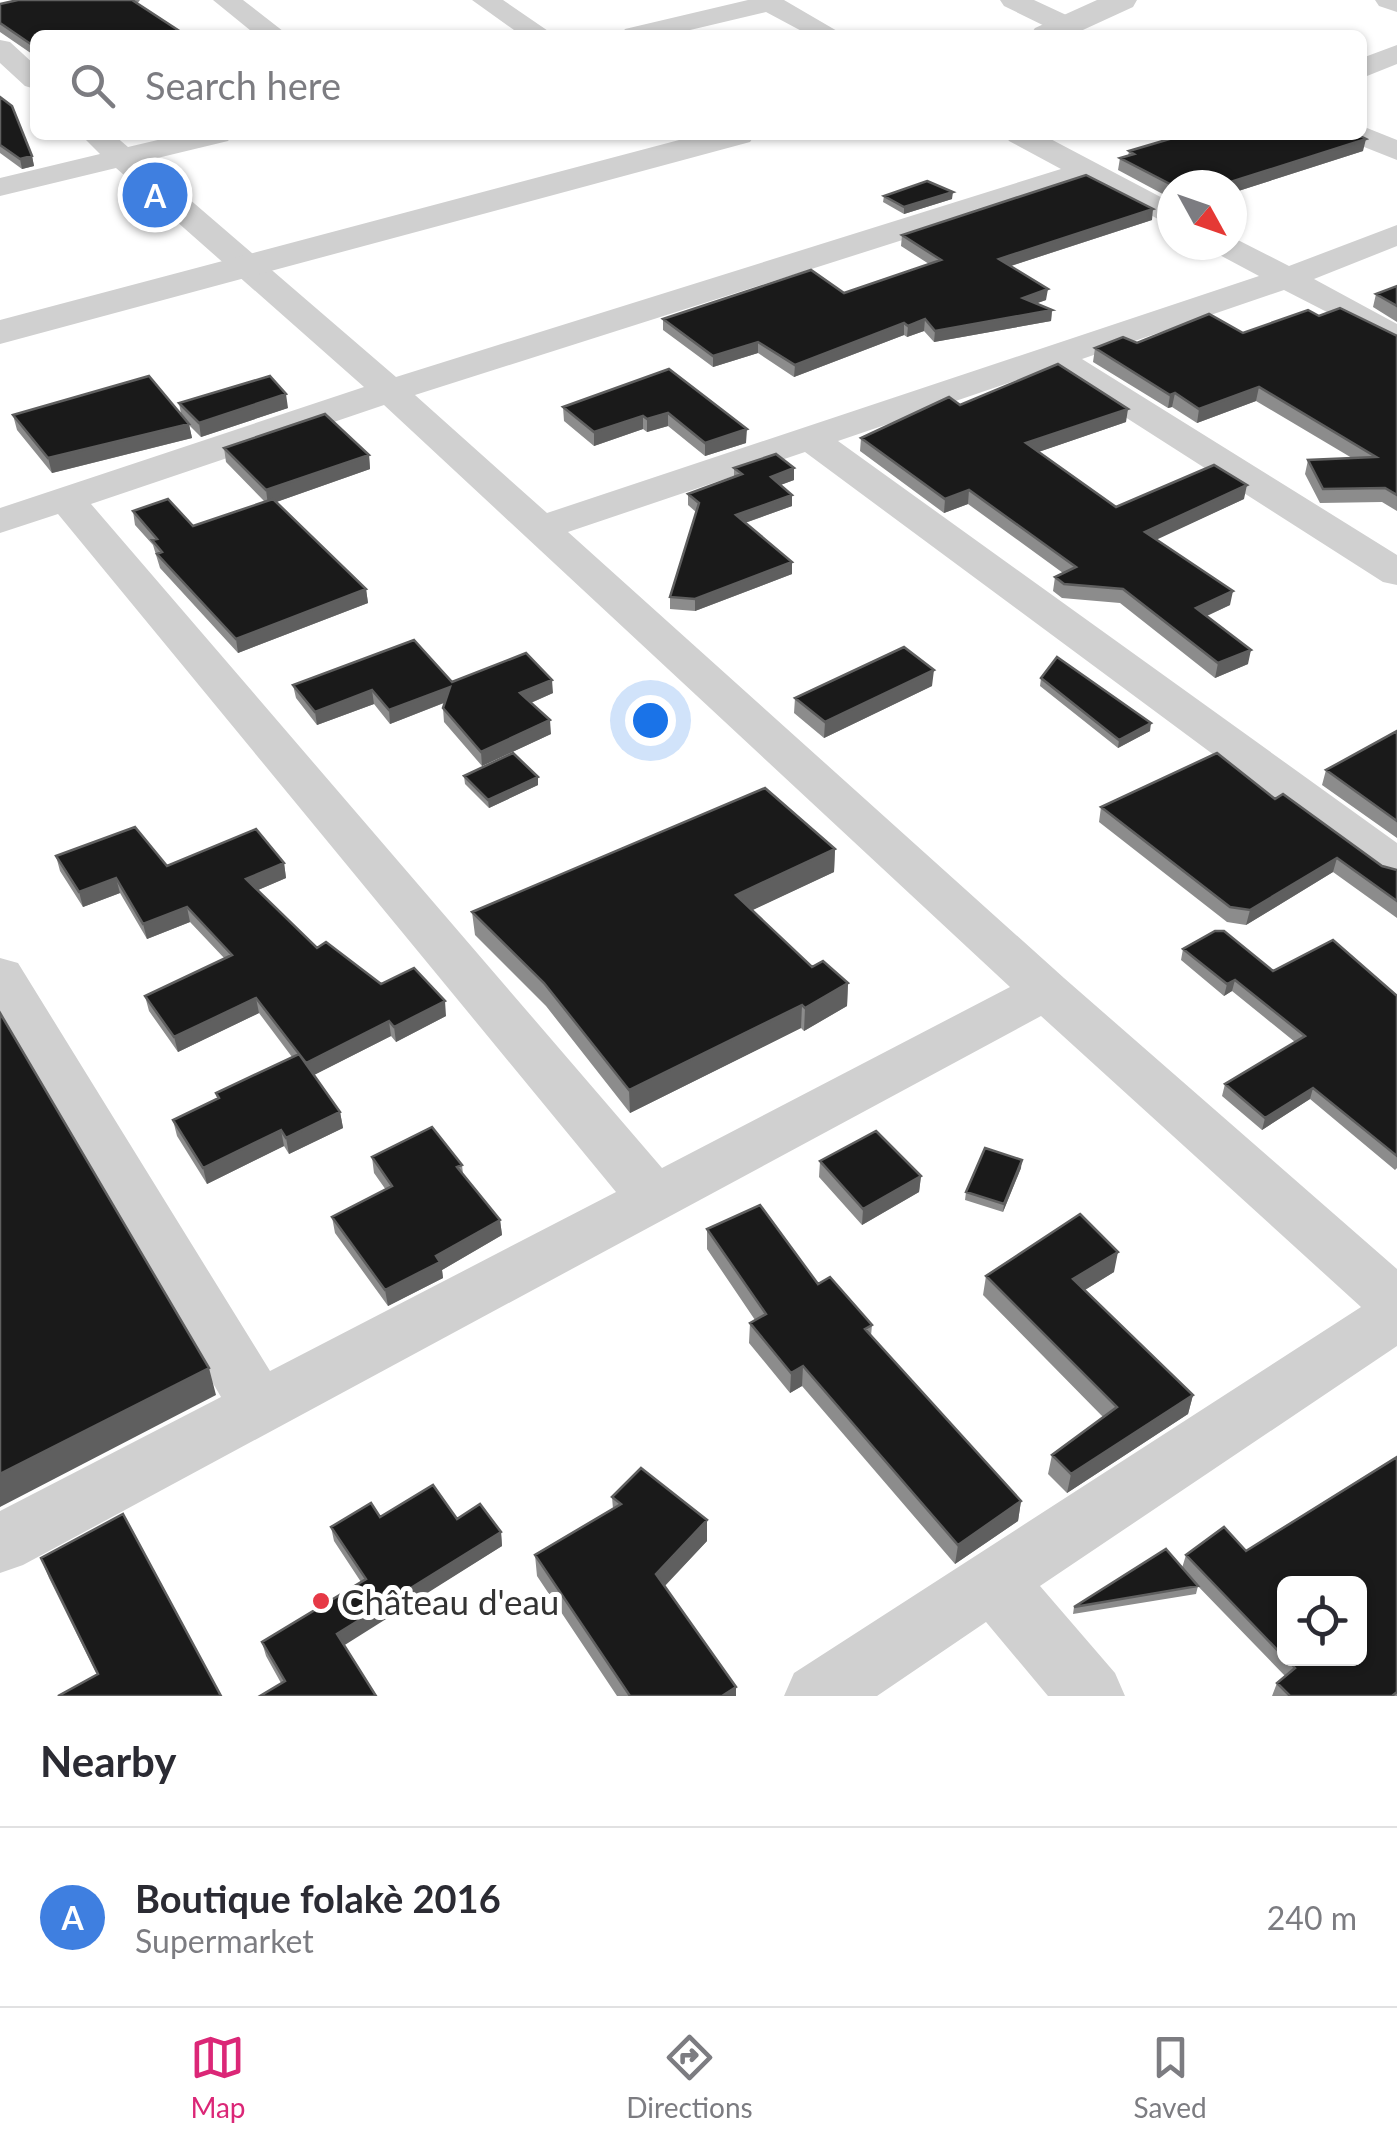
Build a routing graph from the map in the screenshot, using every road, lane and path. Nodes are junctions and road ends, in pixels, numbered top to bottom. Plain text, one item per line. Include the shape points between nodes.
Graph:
1 (226, 0) edge
2 (484, 0) edge
3 (1013, 0) edge
4 (1122, 0) edge
5 (1388, 0) edge
6 (766, 2) edge
7 (1397, 4) edge
8 (267, 30) edge
9 (532, 30) edge
10 (656, 30) edge
11 (820, 30) edge
12 (1055, 30) edge
13 (1058, 30) edge
14 (0, 48) edge
15 (1397, 52) edge
16 (1367, 67) edge
17 (30, 75) edge
18 (1367, 138) edge
19 (101, 140) edge
20 (196, 140) edge
21 (719, 140) edge
22 (1029, 140) edge
23 (1397, 152) edge
24 (121, 158) junction
25 (1088, 171) junction
26 (0, 187) edge
27 (1157, 208) edge
28 (1397, 236) edge
29 (1247, 256) edge
30 (247, 264) junction
31 (1287, 278) junction
32 (0, 332) edge
33 (1397, 338) edge
34 (1053, 356) junction
35 (390, 390) junction
36 (810, 438) junction
37 (67, 500) junction
38 (0, 521) edge
39 (539, 529) junction
40 (1397, 573) edge
41 (1397, 867) edge
42 (0, 976) edge
43 (1046, 991) junction
44 (654, 1198) junction
45 (1397, 1304) edge
46 (1397, 1315) edge
47 (259, 1406) junction
48 (0, 1544) edge
49 (993, 1581) junction
50 (818, 1696) edge
51 (1090, 1696) edge

1 - 8 street
2 - 9 street
3 - 12 street
4 - 13 street
5 - 7 street
6 - 10 street
6 - 11 street
14 - 17 street
15 - 16 street
18 - 23 street
19 - 24 street
20 - 24 street
21 - 30 street
22 - 25 street
24 - 26 street
24 - 30 street
25 - 27 street
25 - 35 street
28 - 31 street
29 - 31 street
30 - 32 street
30 - 35 street
31 - 33 street
31 - 34 street
34 - 36 street
34 - 40 street
35 - 37 street
35 - 39 street
36 - 39 street
36 - 41 street
37 - 38 street
37 - 44 street
39 - 43 street
42 - 47 street
43 - 44 street
43 - 45 street
44 - 47 street
46 - 49 street
47 - 48 street
49 - 50 street
49 - 51 street

